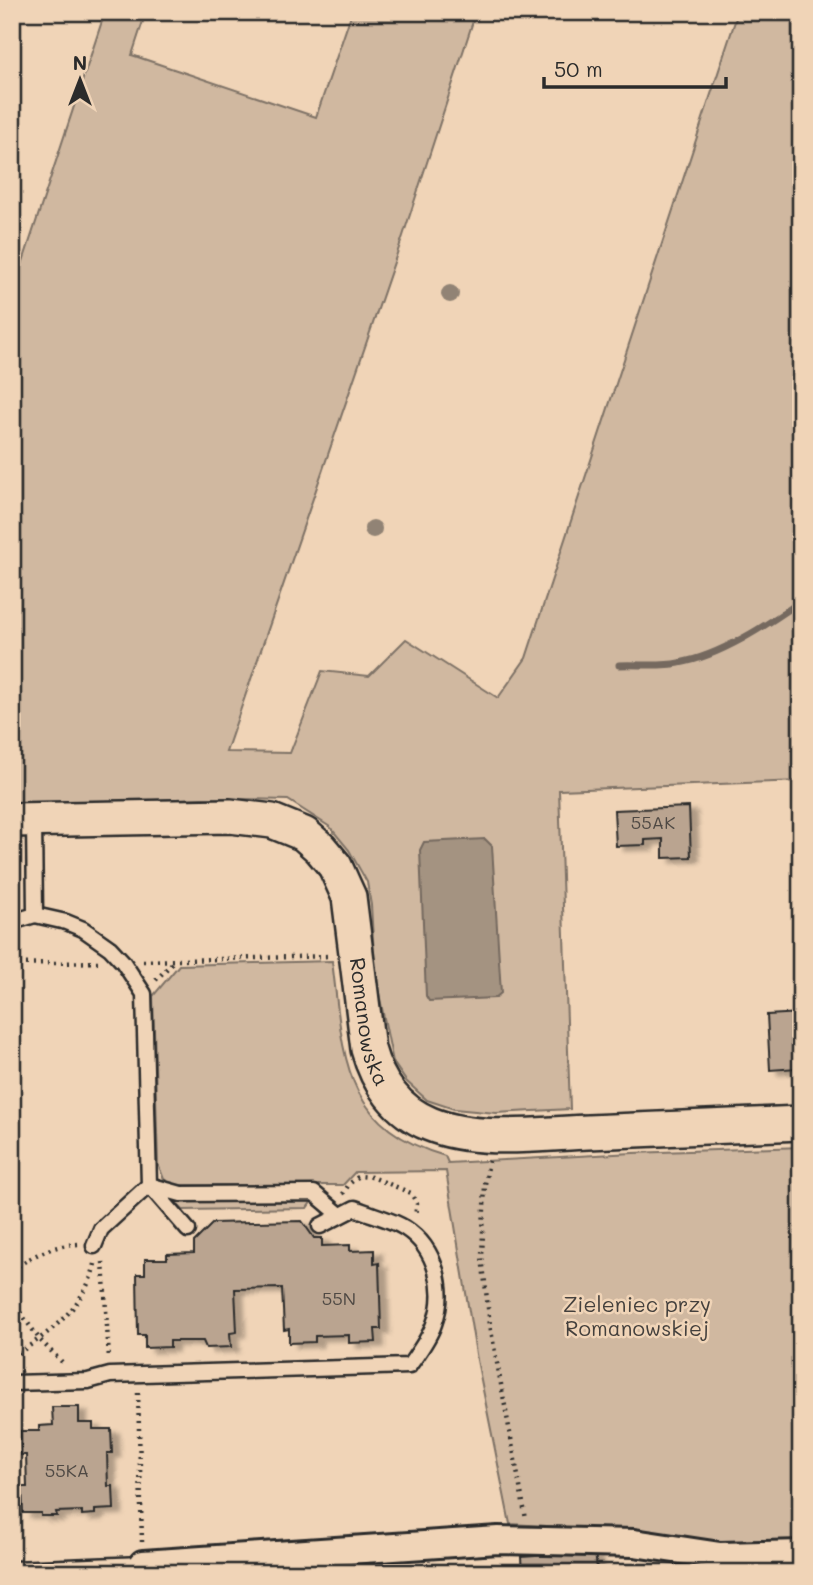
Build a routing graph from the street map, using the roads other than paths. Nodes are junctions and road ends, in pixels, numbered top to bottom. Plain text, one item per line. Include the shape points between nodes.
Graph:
1 (23, 820) edge
2 (35, 915) junction
3 (12, 922) edge
4 (801, 1123) edge
5 (149, 1185) junction
6 (340, 1215) junction
7 (320, 1226) dead end
8 (188, 1230) dead end
9 (94, 1246) road end
10 (12, 1383) edge
11 (801, 1554) edge
12 (143, 1564) joint
13 (12, 1569) edge

1 - 2 lane
1 - 4 street, Romanowska via 238,816 283,824 313,841 335,866 349,897 374,1070 392,1098 429,1124 502,1135
2 - 3 lane
2 - 5 lane via 83,929 110,947 144,994
5 - 6 lane via 181,1194 314,1193
5 - 8 lane
5 - 9 lane via 102,1229
6 - 7 lane
6 - 10 lane via 355,1208 404,1227 425,1245 438,1274 440,1295 434,1324 409,1366 110,1375 75,1382
11 - 12 street via 720,1556 634,1542 498,1541
12 - 13 lane

